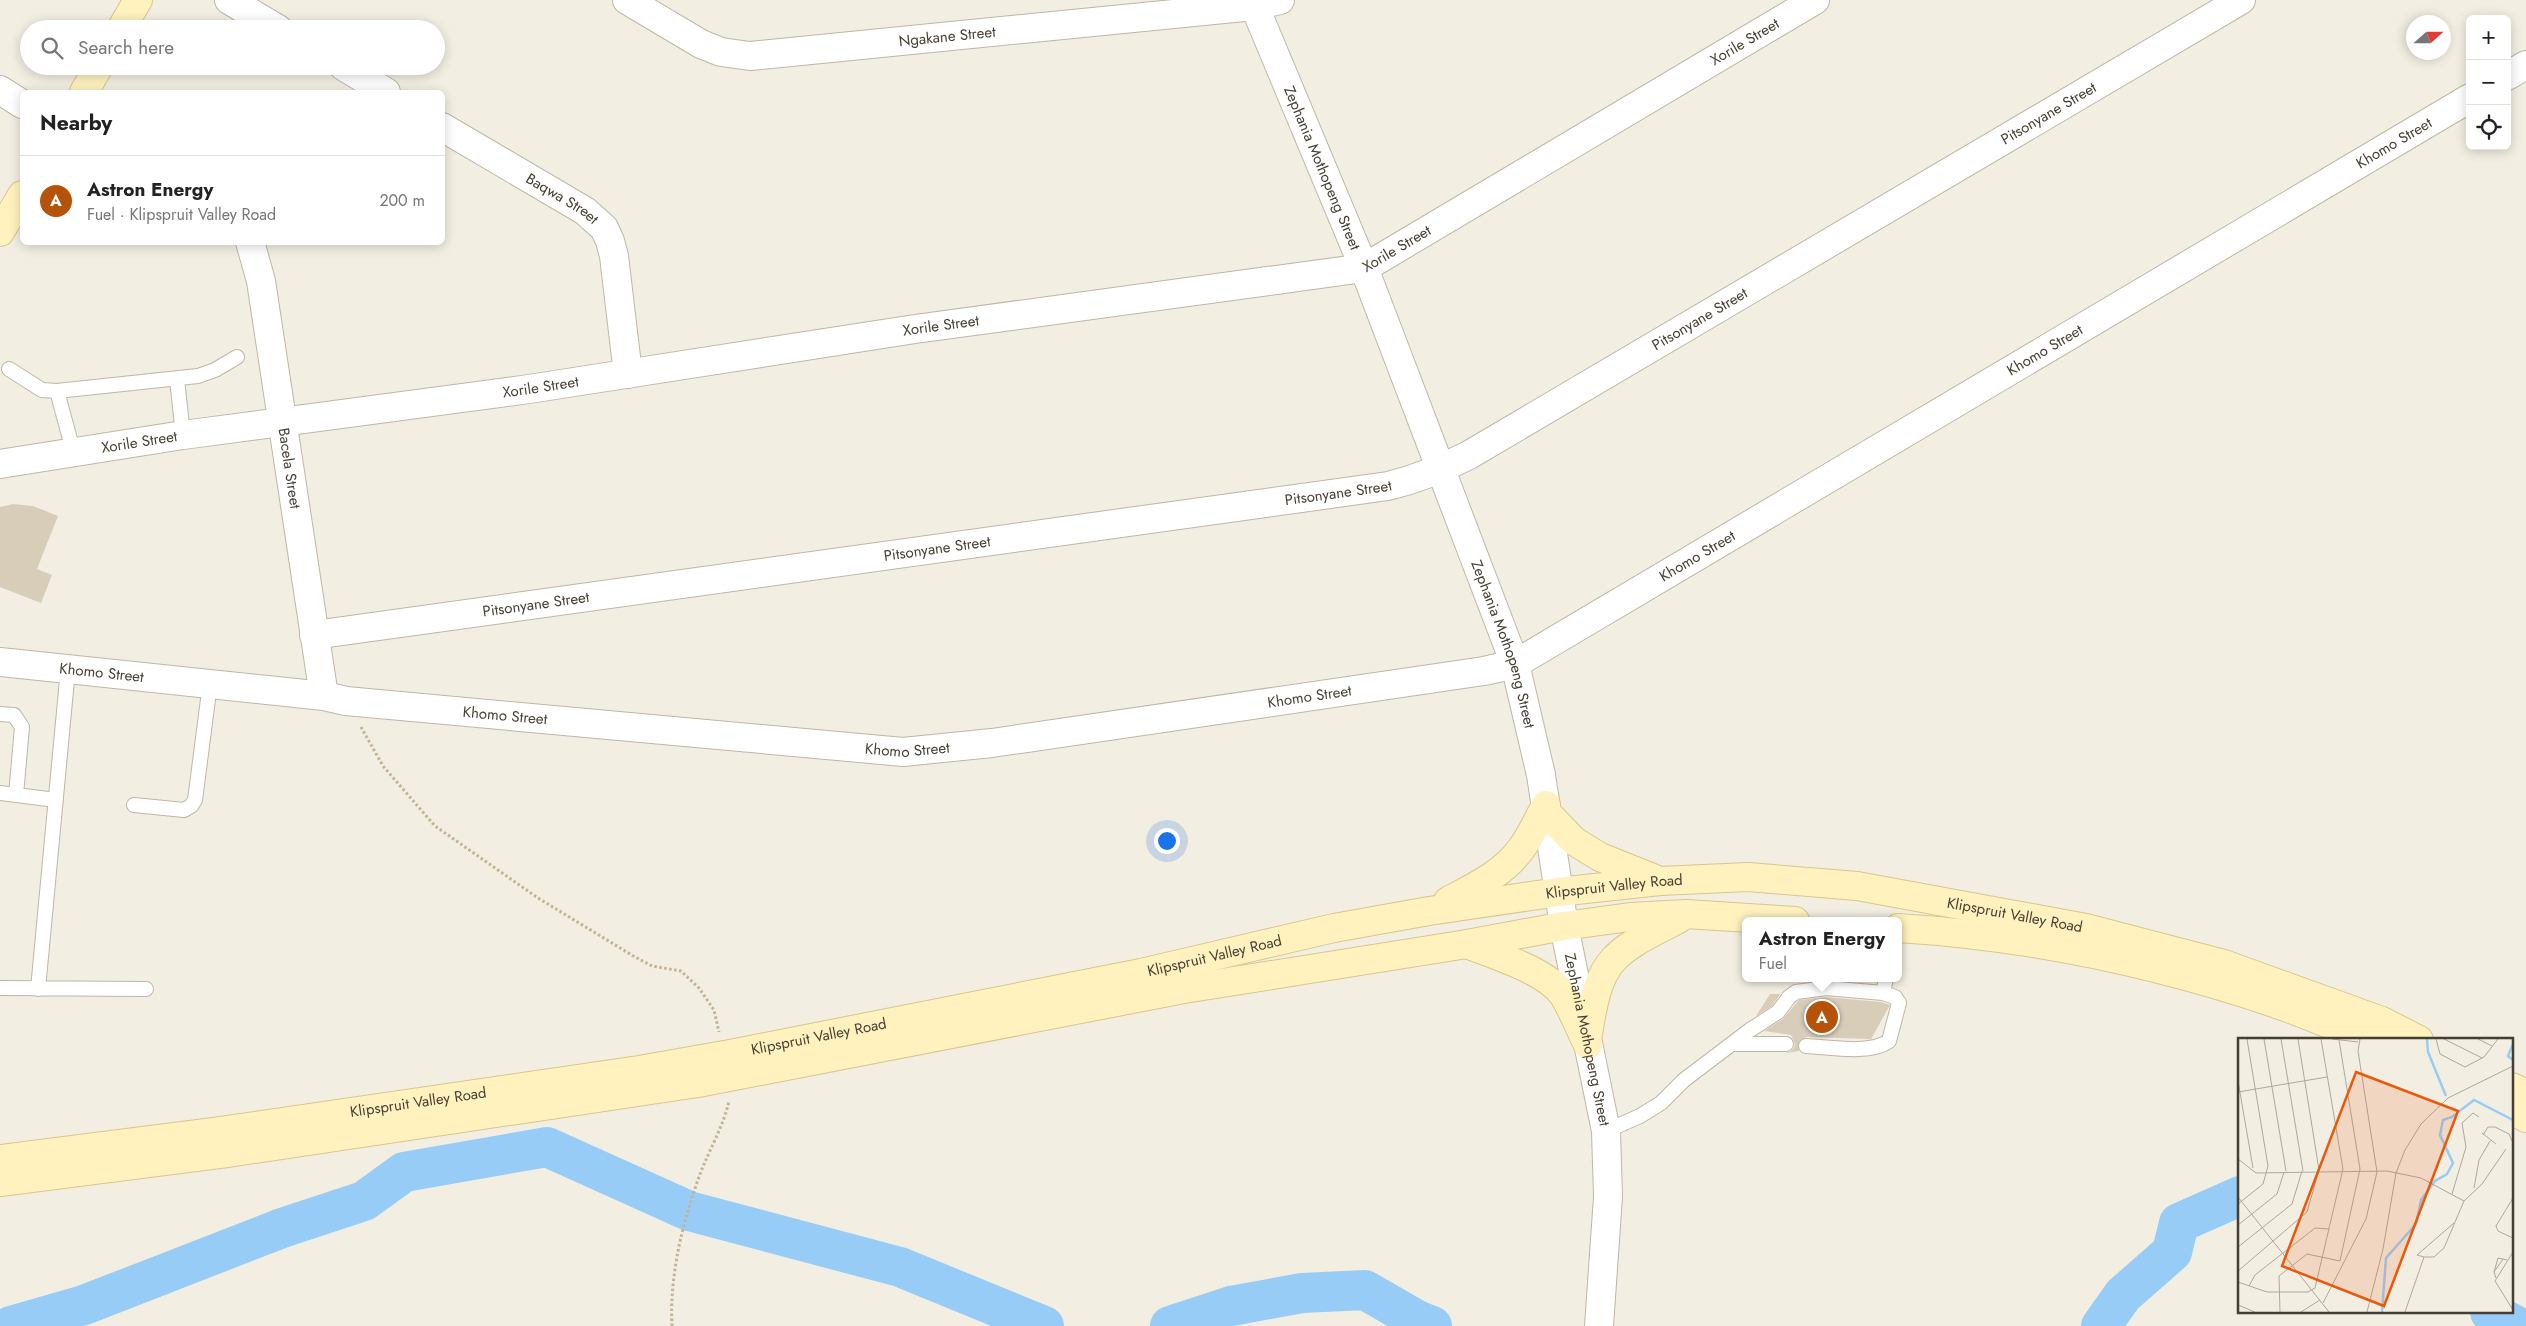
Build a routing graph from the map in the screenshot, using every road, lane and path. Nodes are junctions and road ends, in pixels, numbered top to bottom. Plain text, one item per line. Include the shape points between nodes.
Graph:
1 (138, 0) edge
2 (229, 0) edge
3 (627, 0) edge
4 (1280, 0) edge
5 (1815, 0) edge
6 (2241, 0) edge
7 (1253, 3) edge
8 (126, 20) edge
9 (263, 20) edge
10 (2526, 65) edge
11 (2511, 74) edge
12 (94, 75) edge
13 (358, 75) edge
14 (0, 90) edge
15 (85, 90) edge
16 (383, 90) edge
17 (2466, 100) edge
18 (20, 103) edge
19 (445, 129) edge
20 (20, 198) edge
21 (1, 230) edge
22 (251, 245) edge
23 (1364, 268) junction
24 (237, 357) dead end
25 (9, 369) dead end
26 (628, 374) junction
27 (178, 379) junction
28 (57, 391) junction
29 (282, 422) junction
30 (183, 436) junction
31 (74, 454) junction
32 (0, 464) edge
33 (1441, 470) junction
34 (314, 635) junction
35 (0, 662) edge
36 (1515, 664) junction
37 (68, 669) junction
38 (210, 684) junction
39 (335, 699) junction
40 (0, 714) edge
41 (0, 793) edge
42 (16, 795) junction
43 (56, 800) junction
44 (134, 805) dead end
45 (1546, 809) junction
46 (1660, 881) junction
47 (1558, 892) junction
48 (1429, 911) junction
49 (1686, 914) junction
50 (1742, 918) edge
51 (1564, 926) junction
52 (1902, 928) edge
53 (1467, 944) junction
54 (1885, 982) edge
55 (0, 988) edge
56 (38, 989) junction
57 (146, 989) dead end
58 (1883, 993) junction
59 (720, 1032) dead end
60 (2365, 1038) edge
61 (2415, 1038) edge
62 (1587, 1042) junction
63 (1732, 1044) junction
64 (1786, 1044) dead end
65 (1806, 1046) dead end
66 (2514, 1088) edge
67 (2526, 1094) edge
68 (729, 1098) dead end
69 (2514, 1111) edge
70 (2526, 1118) edge
71 (1606, 1131) junction
72 (0, 1159) edge
73 (0, 1182) edge
74 (1600, 1317) edge
75 (672, 1326) edge

1 - 8 main road
2 - 9 street
3 - 7 street, Ngakane Street via 701,44 721,52 750,56
4 - 7 street, Ngakane Street
5 - 23 street, Xorile Street
6 - 33 street, Pitsonyane Street
7 - 23 street, Zephania Mothopeng Street
10 - 11 street
12 - 15 main road
13 - 16 street
14 - 18 street
17 - 36 street, Khomo Street
19 - 26 street, Baqwa Street via 585,211 604,228 614,256
20 - 21 main road
22 - 29 street, Bacela Street via 262,281
23 - 26 street, Xorile Street via 915,329
23 - 33 street, Zephania Mothopeng Street
24 - 27 lane via 215,370
25 - 28 lane via 42,390
26 - 29 street, Xorile Street
27 - 28 lane
27 - 30 lane
28 - 31 lane
29 - 30 street, Xorile Street
29 - 34 street, Bacela Street
30 - 31 street, Xorile Street
31 - 32 street, Xorile Street
33 - 34 street, Pitsonyane Street via 1388,486
33 - 36 street, Zephania Mothopeng Street
34 - 39 street, Bacela Street
35 - 37 street, Khomo Street
36 - 39 street, Khomo Street via 1002,741 903,752
36 - 45 street, Zephania Mothopeng Street
37 - 38 street, Khomo Street
37 - 43 lane
38 - 39 street, Khomo Street
38 - 44 lane via 195,800 184,810
39 - 59 path via 383,766 436,826 538,898 635,957 652,966 681,970 700,988 714,1010
40 - 42 lane via 14,715 22,727
41 - 42 lane
42 - 43 lane
43 - 56 lane
45 - 46 main road via 1574,841 1600,857
45 - 47 street, Zephania Mothopeng Street
45 - 48 main road via 1508,864 1491,878
46 - 47 main road, Klipspruit Valley Road
46 - 61 main road, Klipspruit Valley Road via 1748,877 1857,886 2086,928 2224,964 2382,1021
47 - 48 main road, Klipspruit Valley Road
47 - 51 street, Zephania Mothopeng Street
48 - 72 main road, Klipspruit Valley Road via 1334,928 1141,973 639,1070 214,1132
49 - 50 main road, Klipspruit Valley Road
49 - 51 main road, Klipspruit Valley Road
49 - 62 main road via 1614,959 1598,987
51 - 53 main road, Klipspruit Valley Road
51 - 62 street, Zephania Mothopeng Street
52 - 60 main road, Klipspruit Valley Road via 1988,936 2084,952 2274,1003
53 - 62 main road via 1504,958 1550,983 1563,995
53 - 73 main road, Klipspruit Valley Road via 1184,989 698,1083 227,1154
54 - 58 lane
55 - 56 lane
56 - 57 lane
58 - 63 lane via 1826,988 1796,992 1778,1012
58 - 65 lane via 1894,996 1900,1003 1889,1041 1885,1044 1871,1048
62 - 71 street, Zephania Mothopeng Street
63 - 64 lane
63 - 71 lane via 1684,1080 1661,1103
66 - 67 main road
68 - 75 path via 696,1184 670,1300
69 - 70 main road
71 - 74 street, Zephania Mothopeng Street via 1608,1197

